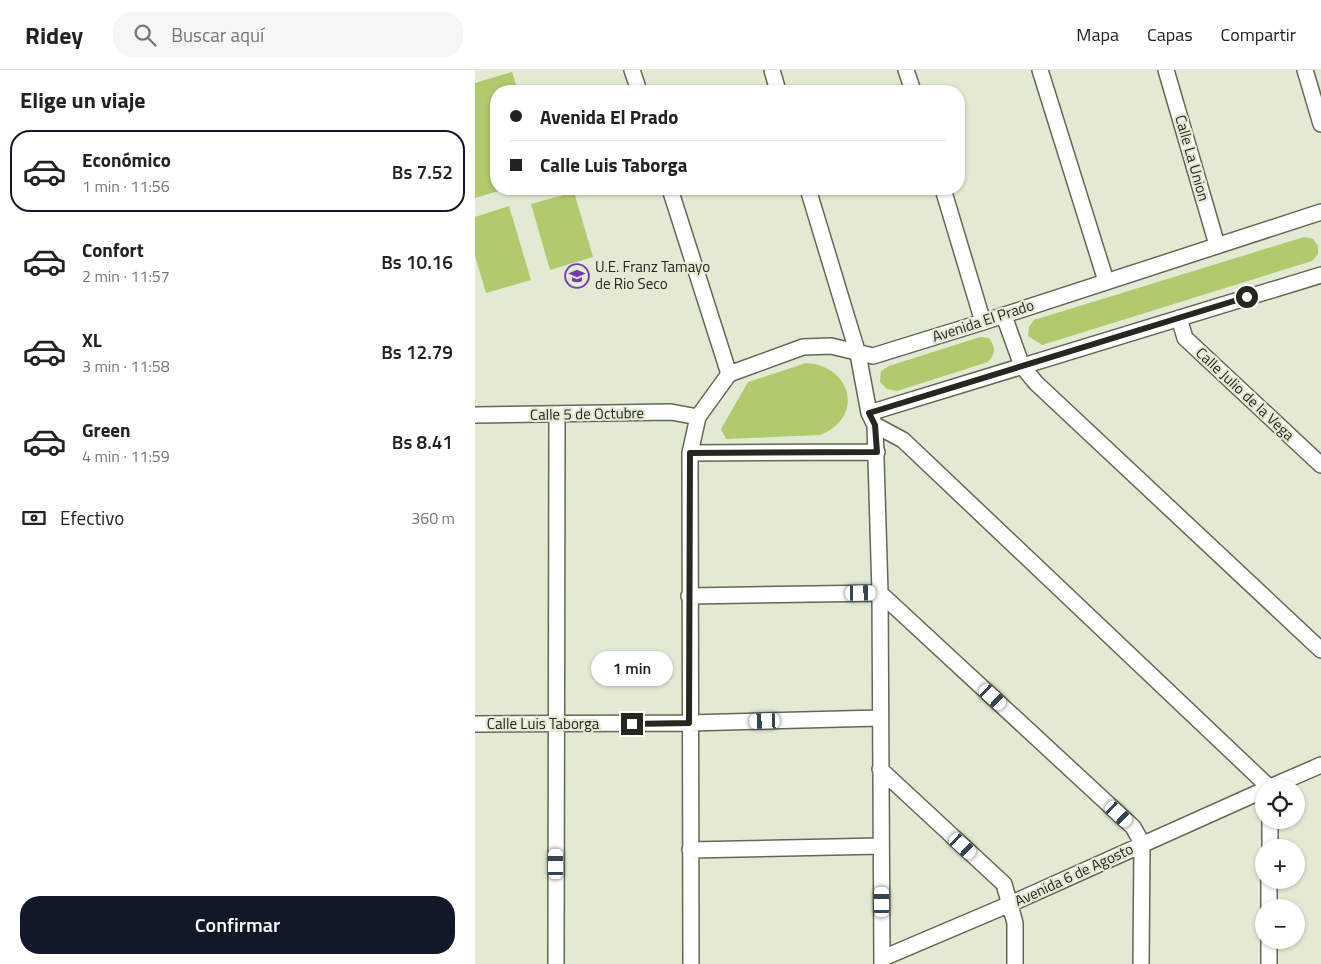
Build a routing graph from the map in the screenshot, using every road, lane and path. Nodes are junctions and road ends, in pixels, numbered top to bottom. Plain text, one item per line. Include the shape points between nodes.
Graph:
1 (632, 70) edge
2 (772, 70) edge
3 (906, 70) edge
4 (1040, 70) edge
5 (1166, 70) edge
6 (1305, 70) edge
7 (637, 85) edge
8 (777, 85) edge
9 (911, 85) edge
10 (1321, 124) edge
11 (672, 195) edge
12 (810, 195) edge
13 (945, 195) edge
14 (1321, 212) edge
15 (1217, 245) junction
16 (1319, 280) edge
17 (1106, 281) junction
18 (1003, 316) junction
19 (1179, 318) junction
20 (983, 322) junction
21 (858, 354) junction
22 (1022, 366) junction
23 (729, 374) junction
24 (475, 415) edge
25 (557, 415) junction
26 (698, 417) junction
27 (872, 419) junction
28 (877, 452) junction
29 (690, 453) junction
30 (1321, 465) edge
31 (880, 593) junction
32 (689, 596) junction
33 (1321, 650) edge
34 (880, 718) junction
35 (689, 723) junction
36 (475, 724) edge
37 (556, 724) junction
38 (1321, 765) edge
39 (880, 769) junction
40 (1259, 779) edge
41 (1289, 779) edge
42 (1255, 794) edge
43 (1142, 843) junction
44 (881, 846) junction
45 (690, 850) junction
46 (1010, 904) junction
47 (1269, 949) edge
48 (882, 961) edge
49 (556, 964) edge
50 (691, 964) edge
51 (1015, 964) edge
52 (1141, 964) edge
53 (1269, 964) edge

1 - 7 street
2 - 8 street
3 - 9 street
4 - 17 street
5 - 15 street, Calle La Union
6 - 10 street
11 - 23 street
12 - 21 street
13 - 20 street
14 - 15 street, Avenida El Prado
15 - 17 street, Avenida El Prado
16 - 19 street
17 - 18 street, Avenida El Prado
18 - 20 street, Avenida El Prado
18 - 22 street
19 - 22 street
19 - 30 street, Calle Julio de la Vega via 1185,338
20 - 21 street, Avenida El Prado via 873,356
21 - 23 street, Avenida El Prado via 831,346 803,347
21 - 27 street
22 - 27 street
22 - 33 street via 1036,383
23 - 26 street
24 - 25 street, Calle 5 de Octubre
25 - 26 street, Calle 5 de Octubre via 671,412
25 - 37 street
26 - 29 street
27 - 28 street
27 - 40 street via 903,440
28 - 29 street
28 - 31 street
29 - 32 street
31 - 32 street
31 - 34 street
31 - 43 street via 1133,827
32 - 35 street
34 - 35 street, Calle Luis Taborga
34 - 39 street
35 - 37 street, Calle Luis Taborga
35 - 45 street
36 - 37 street, Calle Luis Taborga
37 - 49 street
38 - 41 street, Avenida 6 de Agosto
39 - 44 street
39 - 46 street via 1004,884
42 - 43 street, Avenida 6 de Agosto
43 - 46 street, Avenida 6 de Agosto
43 - 52 street
44 - 45 street
44 - 48 street
45 - 50 street
46 - 48 street, Avenida 6 de Agosto
46 - 51 street via 1015,923
47 - 53 street

